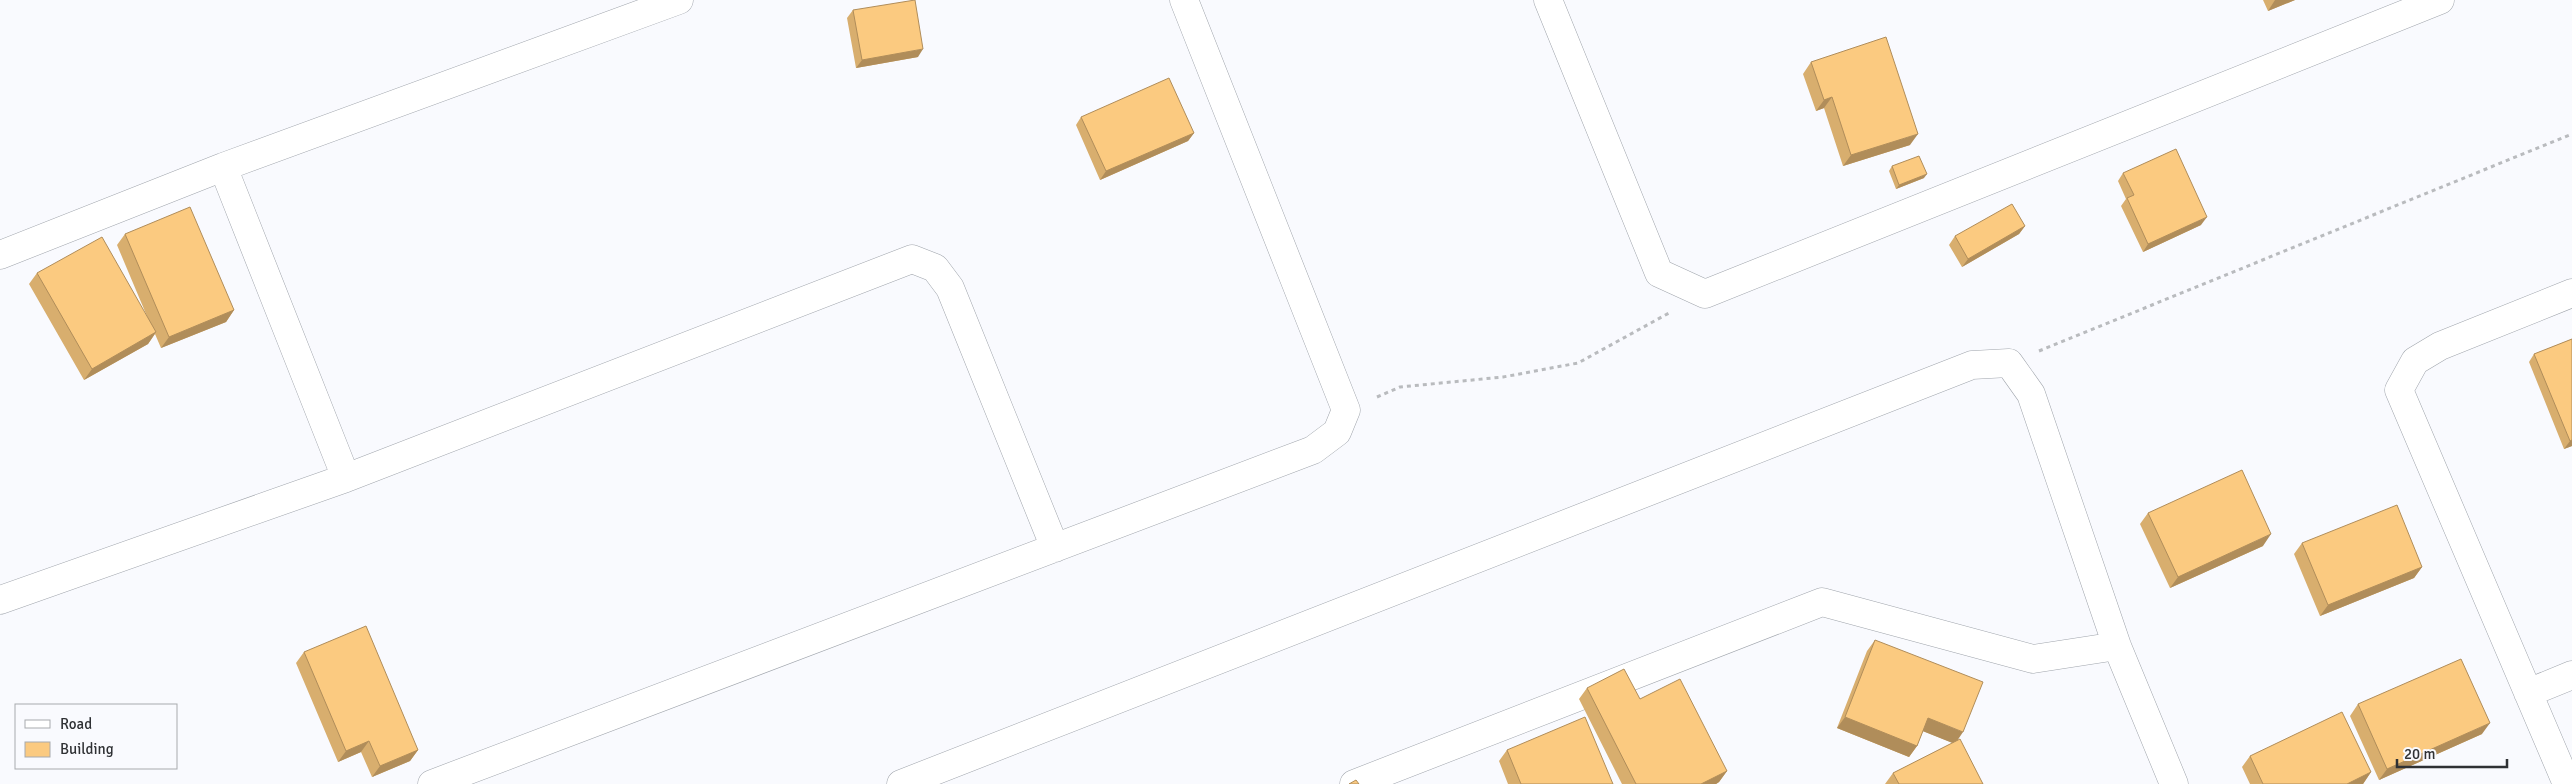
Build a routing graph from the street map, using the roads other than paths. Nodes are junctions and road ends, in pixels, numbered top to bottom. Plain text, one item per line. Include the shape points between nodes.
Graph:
1 (679, 0) edge
2 (1184, 0) edge
3 (1548, 0) edge
4 (2440, 0) edge
5 (223, 167) junction
6 (0, 256) edge
7 (2572, 293) edge
8 (346, 478) junction
9 (1055, 548) junction
10 (0, 600) edge
11 (2117, 646) junction
12 (2572, 675) edge
13 (2528, 693) junction
14 (432, 784) edge
15 (901, 784) edge
16 (1354, 784) edge
17 (2174, 784) edge
18 (2566, 784) edge

1 - 5 street
2 - 9 street via 1346,410 1337,432 1313,450
3 - 4 street via 1659,273 1705,294
5 - 6 street
5 - 8 street
7 - 13 street via 2440,346 2414,361 2399,390
8 - 9 street via 912,259 935,268 950,288
8 - 10 street
9 - 14 street
11 - 15 street via 2032,394 2009,363 1972,365
11 - 16 street via 2033,659 1822,602
11 - 17 street
12 - 13 street
13 - 18 street

